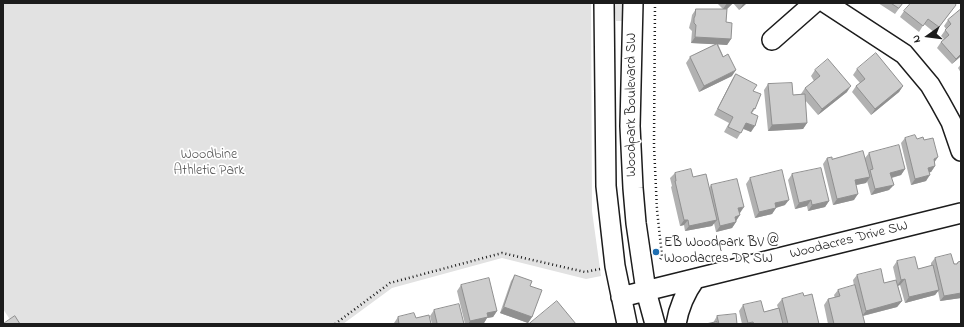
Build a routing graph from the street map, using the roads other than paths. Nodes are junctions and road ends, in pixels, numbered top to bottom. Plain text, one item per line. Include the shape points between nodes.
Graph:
1 (604, 3) edge
2 (633, 3) edge
3 (814, 3) edge
4 (826, 3) edge
5 (772, 40) dead end
6 (961, 151) edge
7 (961, 213) edge
8 (695, 279) junction
9 (646, 291) junction
10 (621, 297) junction
11 (627, 324) edge
12 (655, 324) edge
13 (676, 324) edge

1 - 10 street, Woodpark Boulevard SW via 606,186
2 - 9 street, Woodpark Boulevard SW via 631,155 636,222
3 - 5 street
4 - 6 street via 904,54 940,102 951,122
7 - 8 street, Woodacres Drive SW
8 - 9 street, Woodacres Drive SW
8 - 13 street via 681,303
9 - 10 street, Woodacres Drive SW
9 - 12 street, Woodpark Boulevard SW
10 - 11 street, Woodpark Boulevard SW

